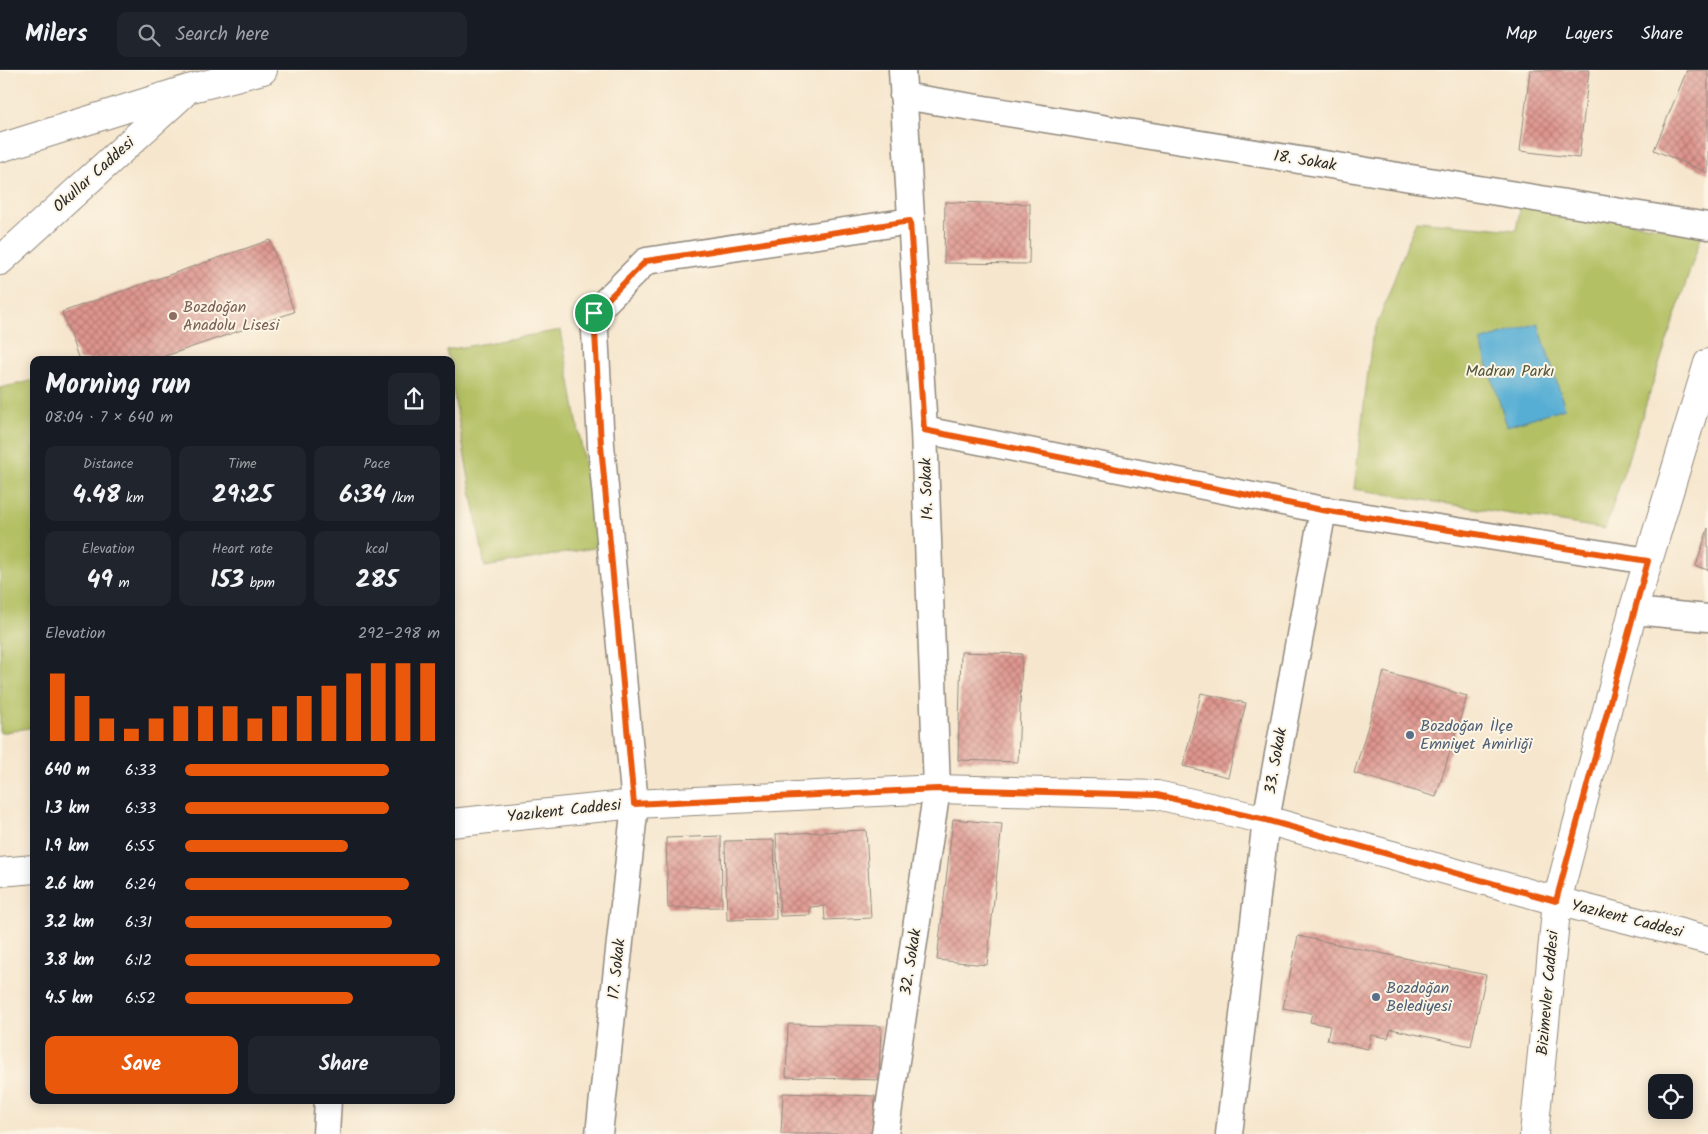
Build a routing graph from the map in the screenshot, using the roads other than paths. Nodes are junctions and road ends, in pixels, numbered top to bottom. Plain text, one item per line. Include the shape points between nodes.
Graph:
1 (263, 70) edge
2 (902, 70) edge
3 (188, 89) junction
4 (902, 96) junction
5 (0, 148) edge
6 (910, 221) junction
7 (1708, 226) edge
8 (0, 261) edge
9 (1708, 363) edge
10 (924, 430) junction
11 (1322, 510) junction
12 (1648, 561) junction
13 (1633, 611) junction
14 (1708, 618) edge
15 (937, 789) junction
16 (634, 804) junction
17 (1266, 820) junction
18 (455, 823) edge
19 (30, 869) edge
20 (0, 872) edge
21 (1556, 901) junction
22 (1708, 940) edge
23 (328, 1104) edge
24 (326, 1134) edge
25 (599, 1134) edge
26 (885, 1134) edge
27 (1229, 1134) edge
28 (1534, 1134) edge

1 - 3 street, Okullar Caddesi
2 - 4 street, 14. Sokak
3 - 5 street, Okullar Caddesi
3 - 8 street, Okullar Caddesi
4 - 6 street, 14. Sokak
4 - 7 street, 18. Sokak
6 - 10 street, 14. Sokak
6 - 16 street, 17. Sokak via 646,261 594,313 601,445
9 - 12 street, Bizimevler Caddesi
10 - 11 street
10 - 15 street, 14. Sokak
11 - 12 street
11 - 17 street, 33. Sokak
12 - 13 street, Bizimevler Caddesi
13 - 14 street
13 - 21 street, Bizimevler Caddesi
15 - 16 street, Yazıkent Caddesi
15 - 17 street, Yazıkent Caddesi via 1157,795
15 - 26 street, 32. Sokak
16 - 18 street, Yazıkent Caddesi
16 - 25 street, 17. Sokak
17 - 21 street, Yazıkent Caddesi
17 - 27 street, 33. Sokak
19 - 20 street
21 - 22 street, Yazıkent Caddesi
21 - 28 street, Bizimevler Caddesi
23 - 24 street

